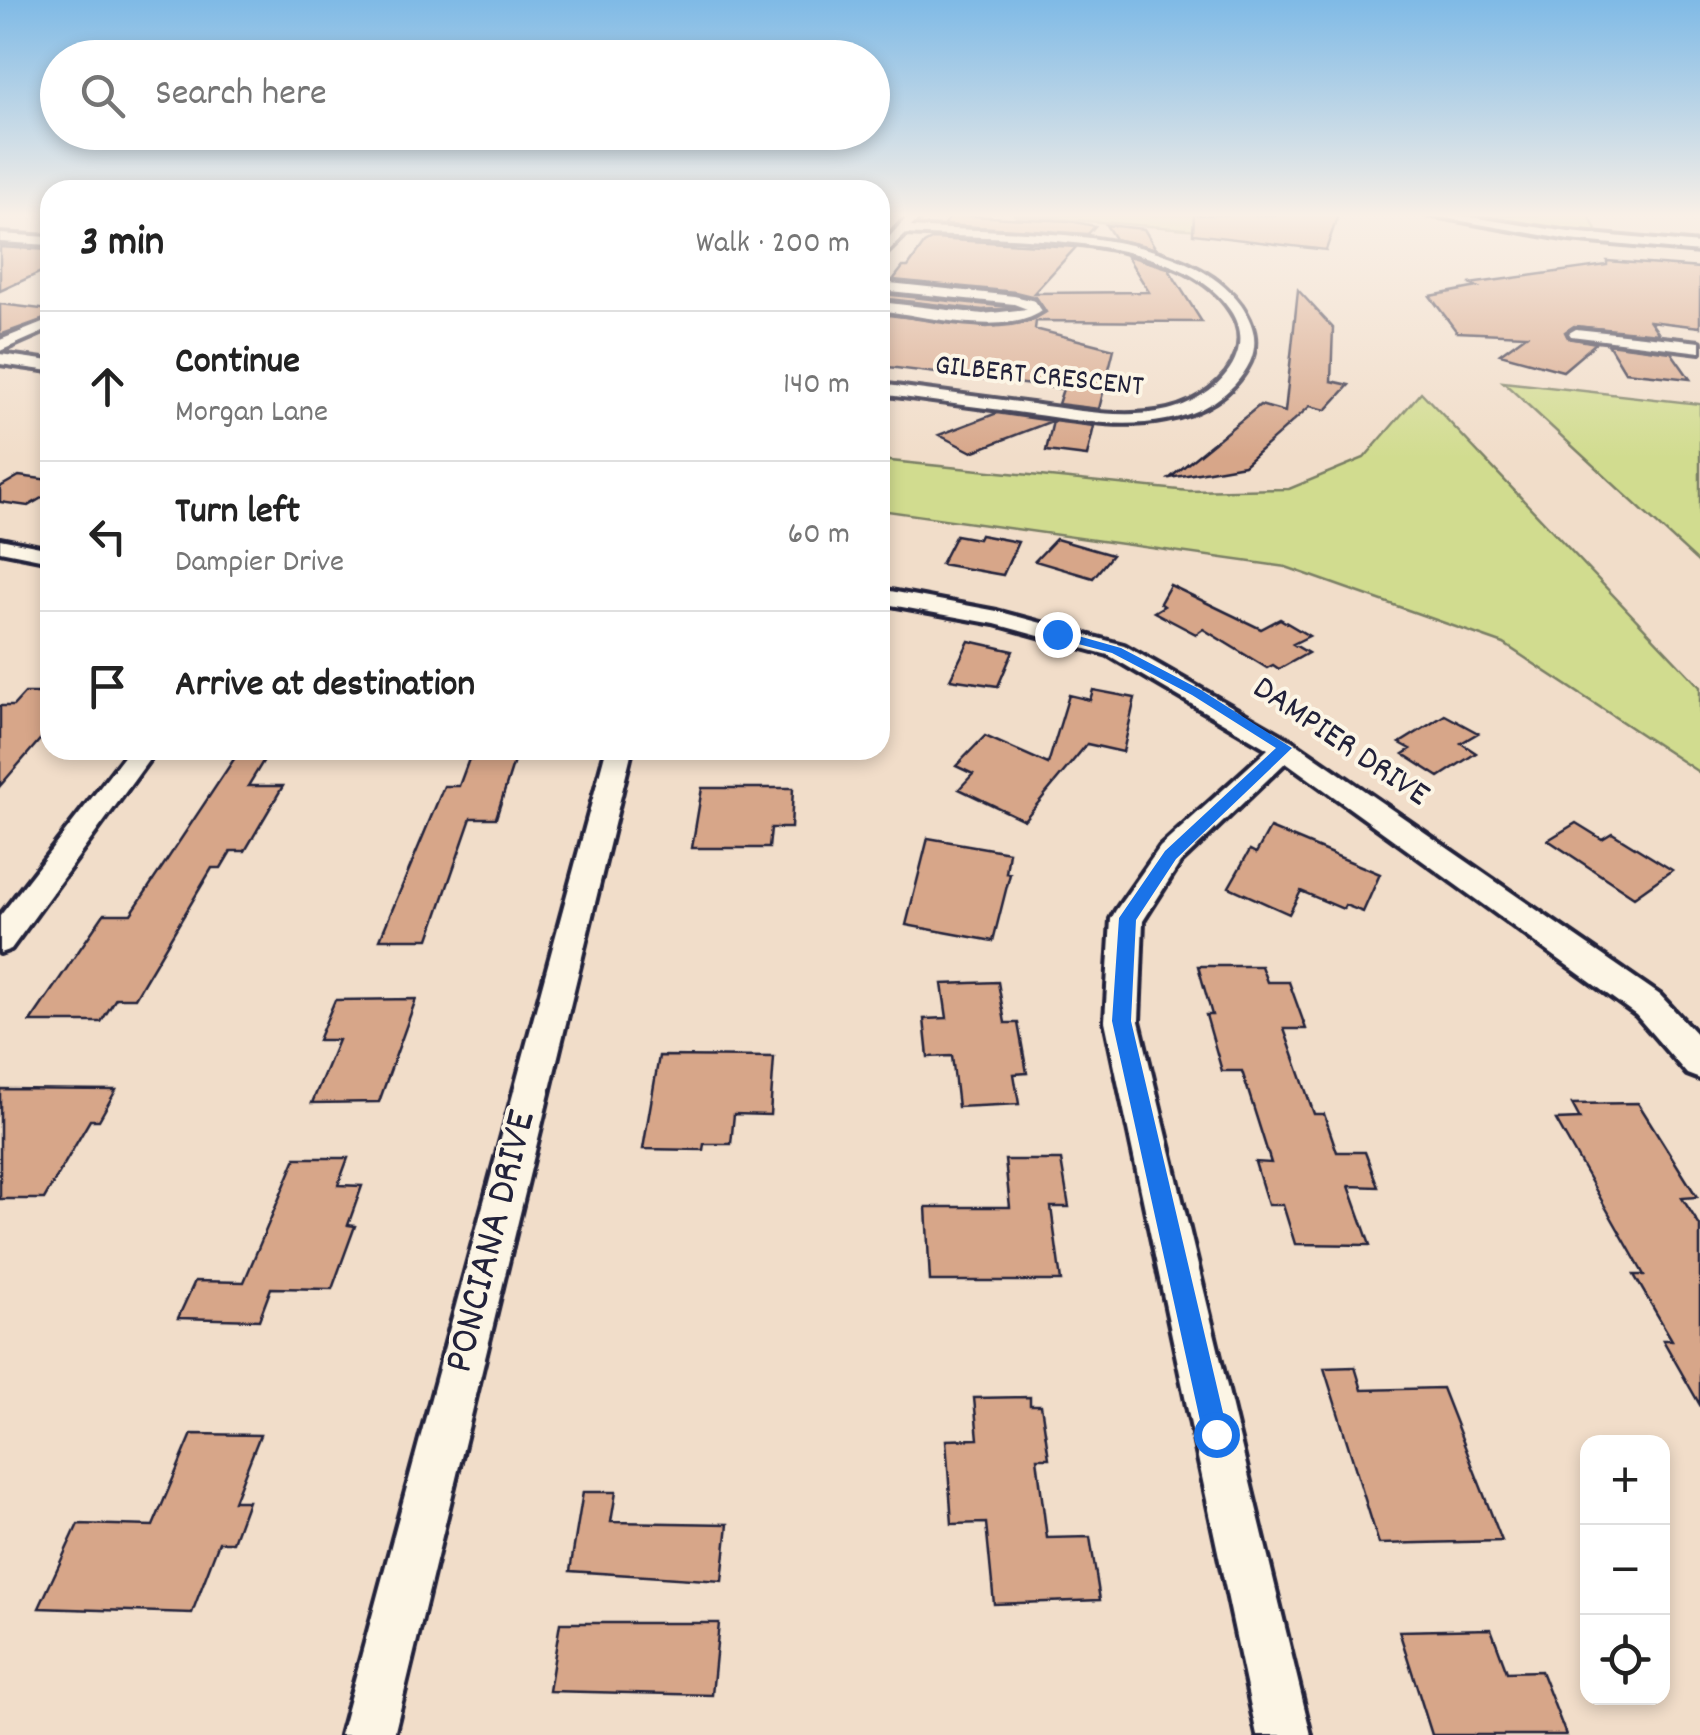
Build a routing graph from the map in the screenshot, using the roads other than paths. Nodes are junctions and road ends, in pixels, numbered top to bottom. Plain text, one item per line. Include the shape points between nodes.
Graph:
1 (975, 296) edge
2 (1227, 296) edge
3 (890, 307) edge
4 (40, 328) edge
5 (1576, 333) dead end
6 (0, 346) edge
7 (1700, 346) edge
8 (0, 358) edge
9 (40, 364) edge
10 (890, 391) edge
11 (0, 545) edge
12 (40, 552) edge
13 (890, 598) edge
14 (1285, 748) junction
15 (135, 760) edge
16 (615, 760) edge
17 (0, 940) edge
18 (1700, 1063) edge
19 (366, 1735) edge
20 (1284, 1735) edge

1 - 3 street via 1030,304 1034,312 1002,318
2 - 10 street, GILBERT CRESCENT via 1242,318 1247,346 1238,369 1218,390 1185,411 1104,418
4 - 6 street
5 - 7 street
8 - 9 street
11 - 12 street
13 - 14 street, DAMPIER DRIVE via 1116,650
14 - 18 street, DAMPIER DRIVE via 1648,1005
14 - 20 street via 1170,855 1127,918 1122,1021
15 - 17 street
16 - 19 street, PONCIANA DRIVE

